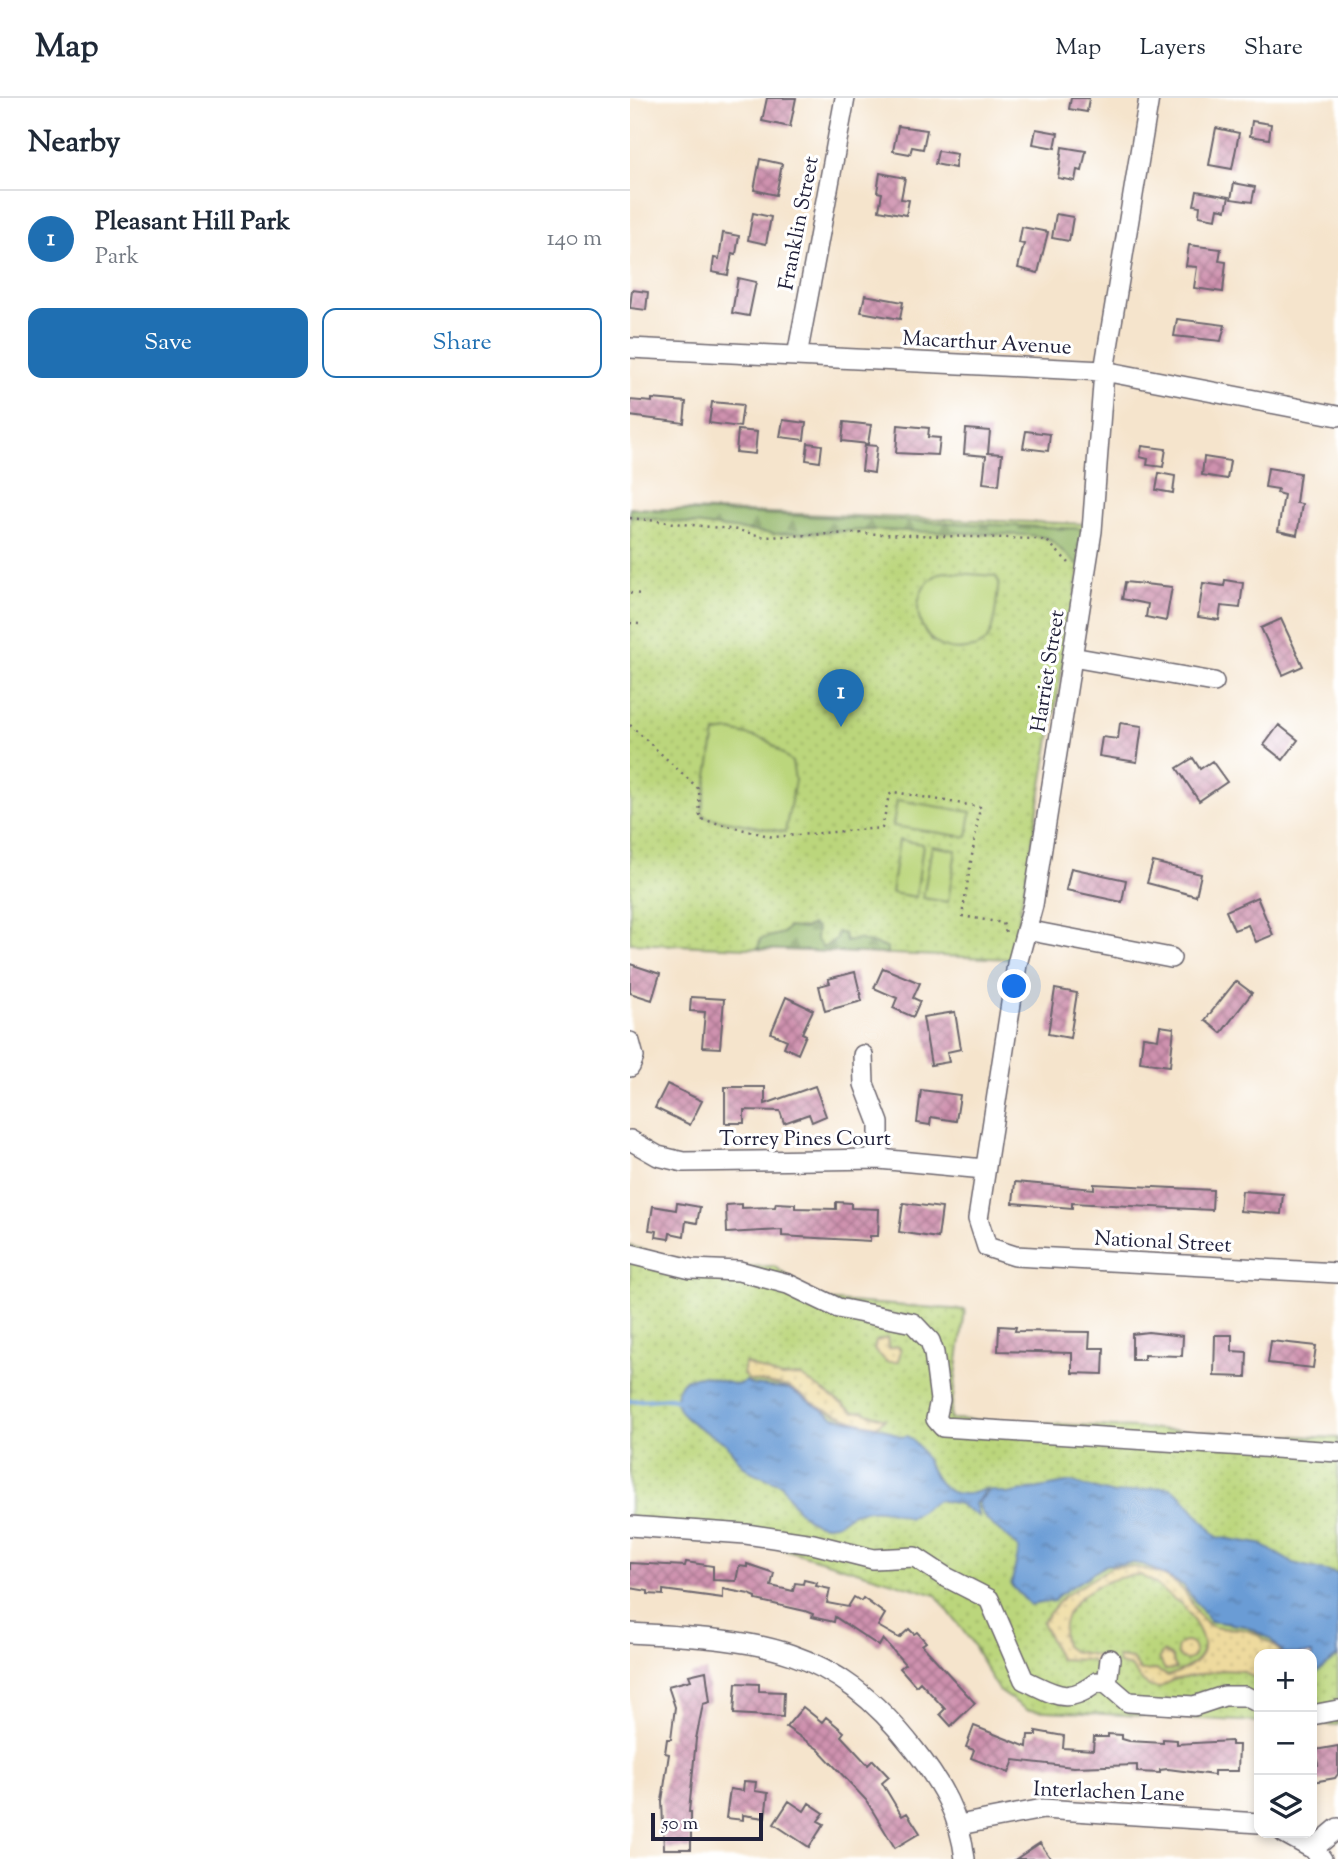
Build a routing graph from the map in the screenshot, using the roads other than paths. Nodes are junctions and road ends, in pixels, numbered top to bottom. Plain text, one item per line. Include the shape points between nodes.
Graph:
1 (845, 98) edge
2 (1149, 98) edge
3 (630, 348) edge
4 (797, 356) junction
5 (1104, 371) junction
6 (1338, 416) edge
7 (1072, 657) junction
8 (1214, 682) dead end
9 (1026, 930) junction
10 (1171, 958) dead end
11 (630, 1042) edge
12 (863, 1055) dead end
13 (630, 1067) edge
14 (630, 1140) edge
15 (879, 1159) junction
16 (984, 1170) junction
17 (987, 1247) joint
18 (630, 1254) edge
19 (1338, 1273) edge
20 (1338, 1452) edge
21 (630, 1526) edge
22 (630, 1633) edge
23 (630, 1638) edge
24 (1110, 1659) dead end
25 (1108, 1684) junction
26 (1254, 1700) edge
27 (1338, 1710) edge
28 (1317, 1714) edge
29 (1254, 1823) edge
30 (959, 1825) junction
31 (1338, 1828) edge
32 (1292, 1838) edge
33 (1317, 1854) edge
34 (965, 1859) edge

1 - 4 street, Franklin Street
2 - 5 street, Harriet Street
3 - 4 street, Macarthur Avenue
4 - 5 street, Macarthur Avenue
5 - 6 street, Macarthur Avenue
5 - 7 street, Harriet Street via 1092,531
7 - 8 street
7 - 9 street, Harriet Street
9 - 10 street
9 - 16 street, Harriet Street
11 - 13 street via 634,1057
12 - 15 street via 863,1084 879,1123
14 - 15 street, Torrey Pines Court via 658,1156 683,1162
15 - 16 street, Torrey Pines Court
16 - 17 street, Harriet Street via 978,1219
17 - 19 street, National Street via 1015,1256
18 - 20 street via 691,1269 739,1271 788,1284 838,1308 913,1323 930,1341 934,1353 940,1400 936,1419 943,1427
21 - 25 street via 746,1534 873,1559 915,1558 989,1599 1024,1680 1063,1698 1078,1695 1097,1682
22 - 23 street
22 - 30 street via 747,1641 782,1649 825,1668 857,1689 898,1729 940,1783
24 - 25 street
25 - 26 street via 1129,1702 1194,1706 1224,1696
27 - 28 street
29 - 30 street, Interlachen Lane via 1043,1809
30 - 34 street
31 - 33 street
32 - 33 street

